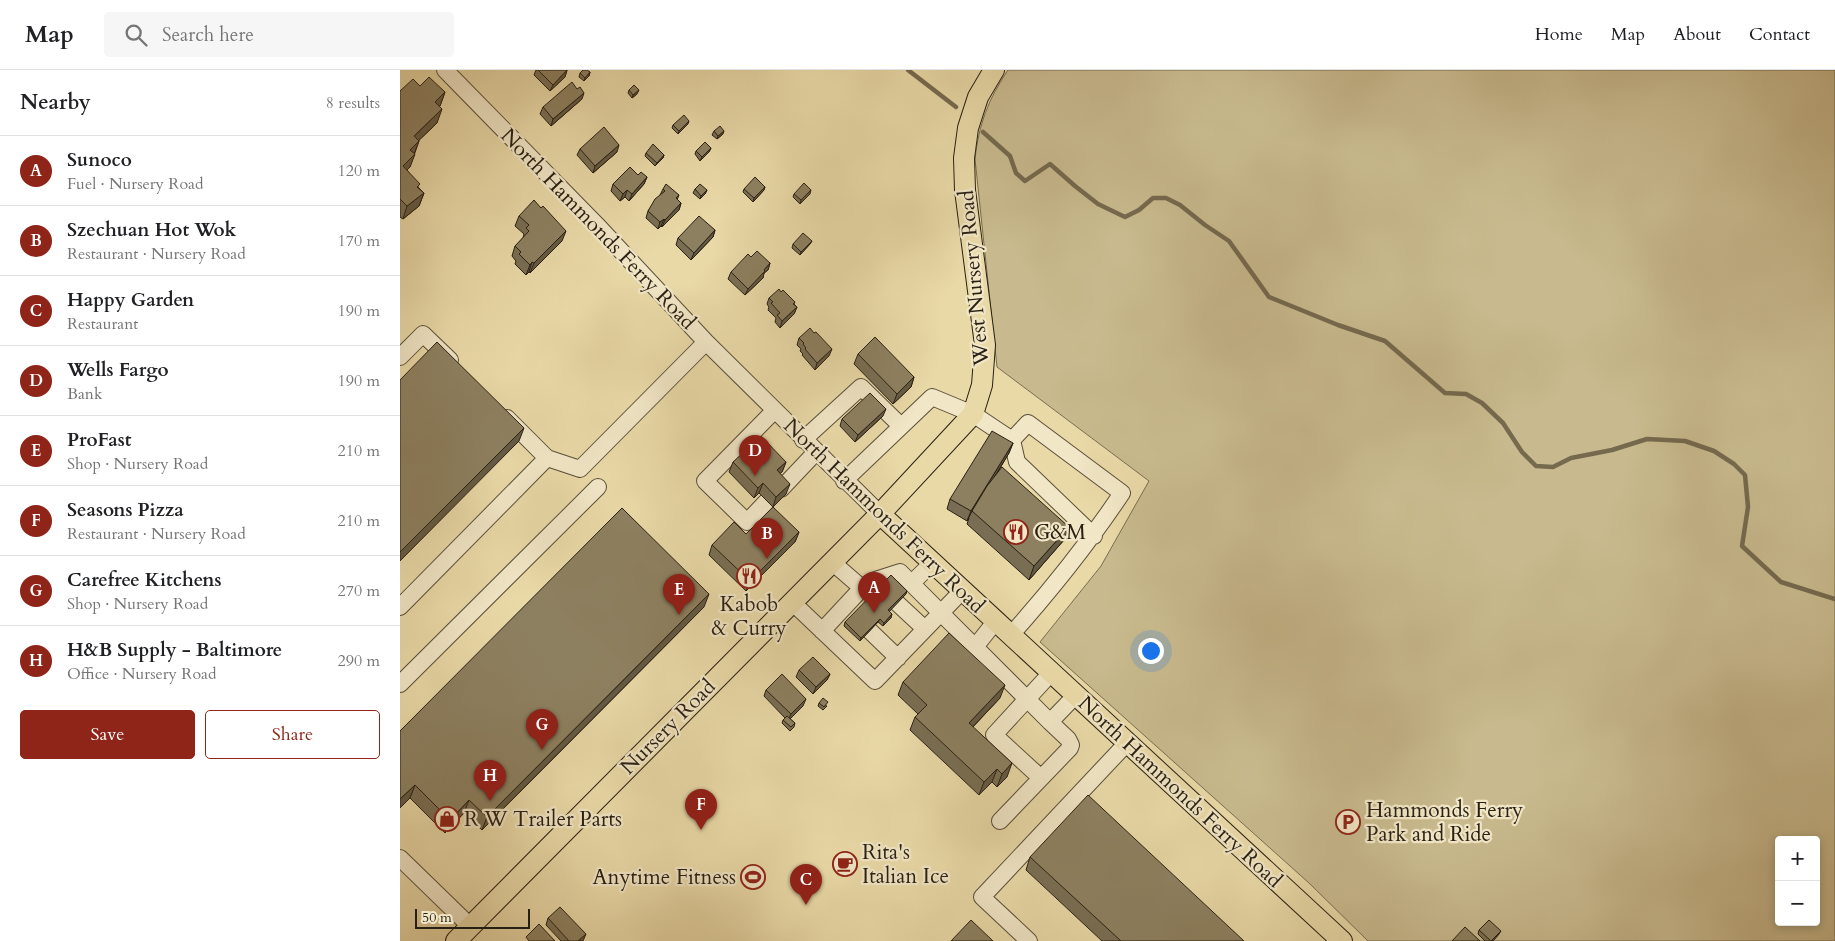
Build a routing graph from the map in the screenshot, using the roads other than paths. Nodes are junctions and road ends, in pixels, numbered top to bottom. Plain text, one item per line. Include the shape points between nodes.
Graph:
1 (445, 70) edge
2 (994, 70) edge
3 (706, 342) junction
4 (400, 357) edge
5 (458, 368) edge
6 (499, 410) edge
7 (774, 411) junction
8 (972, 414) junction
9 (901, 426) junction
10 (803, 440) junction
11 (1012, 440) junction
12 (816, 452) junction
13 (547, 458) junction
14 (844, 480) junction
15 (598, 487) dead end
16 (781, 489) edge
17 (767, 501) edge
18 (880, 514) junction
19 (1094, 536) junction
20 (832, 562) junction
21 (932, 563) junction
22 (912, 583) junction
23 (871, 586) junction
24 (962, 591) junction
25 (792, 602) junction
26 (897, 604) edge
27 (400, 608) edge
28 (941, 613) junction
29 (995, 622) junction
30 (925, 629) junction
31 (822, 631) junction
32 (870, 631) edge
33 (1010, 636) junction
34 (975, 647) junction
35 (898, 658) junction
36 (1051, 674) junction
37 (400, 684) edge
38 (1076, 696) junction
39 (1027, 699) junction
40 (1050, 722) junction
41 (1127, 743) junction
42 (1041, 778) junction
43 (1000, 821) dead end
44 (400, 858) edge
45 (471, 927) junction
46 (456, 941) edge
47 (1029, 941) edge
48 (1342, 941) edge

1 - 3 street, North Hammonds Ferry Road
2 - 8 main road, West Nursery Road via 978,97 968,128 964,158 965,190 985,345 982,385
3 - 7 street, North Hammonds Ferry Road
3 - 13 street via 580,469
4 - 5 street via 423,334
6 - 13 street
7 - 10 street, North Hammonds Ferry Road
7 - 17 street via 705,480 747,522
8 - 9 street via 932,398
8 - 11 street
8 - 18 main road, West Nursery Road
9 - 10 street via 861,387
9 - 14 street
10 - 12 street, North Hammonds Ferry Road
11 - 19 street via 1017,462
11 - 19 street via 1028,422 1122,493
12 - 14 street, North Hammonds Ferry Road
12 - 16 street
13 - 27 street
14 - 18 street, North Hammonds Ferry Road
15 - 37 street
18 - 20 main road, Nursery Road
18 - 21 main road, North Hammonds Ferry Road
19 - 33 street
20 - 23 street
20 - 25 main road, Nursery Road
21 - 22 street
21 - 24 main road, North Hammonds Ferry Road
22 - 23 street via 900,572
22 - 28 street
23 - 31 street via 849,612
24 - 28 street
24 - 29 main road, North Hammonds Ferry Road
25 - 31 street
25 - 45 main road, Nursery Road
26 - 30 street
28 - 30 street
28 - 34 street
29 - 33 main road, North Hammonds Ferry Road
29 - 34 street
30 - 35 street
31 - 35 street via 875,681
32 - 35 street
33 - 36 main road, North Hammonds Ferry Road
34 - 39 street
36 - 38 main road, North Hammonds Ferry Road
36 - 39 street
38 - 40 street
38 - 41 main road, North Hammonds Ferry Road
39 - 40 street
39 - 42 street via 994,735
40 - 42 street via 1071,745
41 - 47 street via 982,897
41 - 48 main road, North Hammonds Ferry Road
42 - 43 street
44 - 45 street
45 - 46 main road, Nursery Road

